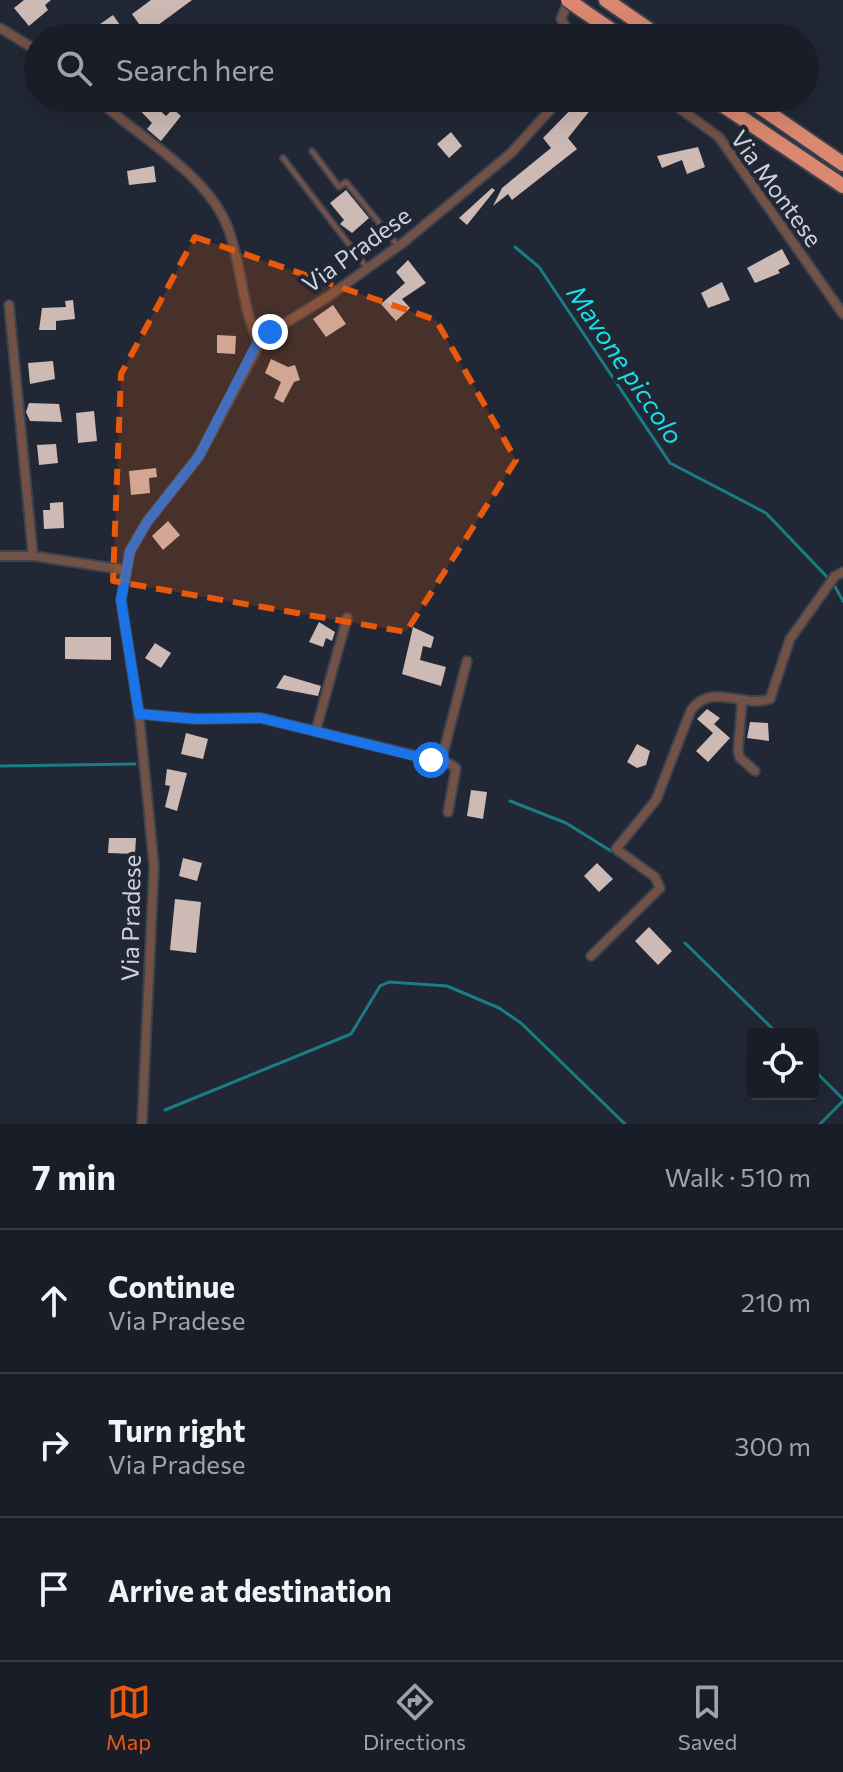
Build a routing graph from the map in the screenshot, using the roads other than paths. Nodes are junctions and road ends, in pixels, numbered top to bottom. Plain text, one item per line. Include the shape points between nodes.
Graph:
1 (569, 0) edge
2 (606, 0) edge
3 (564, 24) edge
4 (602, 24) edge
5 (641, 24) edge
6 (0, 28) edge
7 (24, 43) edge
8 (113, 112) edge
9 (548, 112) edge
10 (684, 112) edge
11 (733, 112) edge
12 (767, 112) edge
13 (312, 151) dead end
14 (283, 158) dead end
15 (843, 164) edge
16 (843, 186) edge
17 (398, 246) junction
18 (367, 268) junction
19 (9, 305) dead end
20 (843, 314) edge
21 (258, 341) junction
22 (0, 556) edge
23 (33, 556) junction
24 (126, 570) junction
25 (843, 572) edge
26 (347, 618) dead end
27 (467, 661) dead end
28 (742, 702) junction
29 (139, 714) junction
30 (316, 730) junction
31 (441, 762) junction
32 (755, 771) dead end
33 (448, 812) dead end
34 (591, 956) dead end
35 (142, 1124) edge

1 - 3 street via 561,19
1 - 4 highway, bridge
2 - 5 highway
6 - 7 street
8 - 21 street via 200,184 219,209
9 - 17 street, Via Pradese via 511,153
10 - 20 street, Via Montese via 719,137
11 - 16 highway
12 - 15 highway
13 - 17 lane via 339,187 346,182
14 - 18 lane
17 - 18 street, Via Pradese
18 - 21 street, Via Pradese
19 - 23 street
21 - 24 street, Via Pradese via 199,456 138,537
22 - 23 street
23 - 24 street
24 - 29 street, Via Pradese via 122,610
25 - 28 street via 790,639 770,699
26 - 30 street
27 - 31 street
28 - 32 street via 738,751
28 - 34 street via 715,695 699,699 691,710 656,800 616,849 655,877 660,888
29 - 30 street via 261,718
29 - 35 street, Via Pradese via 154,866
30 - 31 street
31 - 33 street via 456,768

